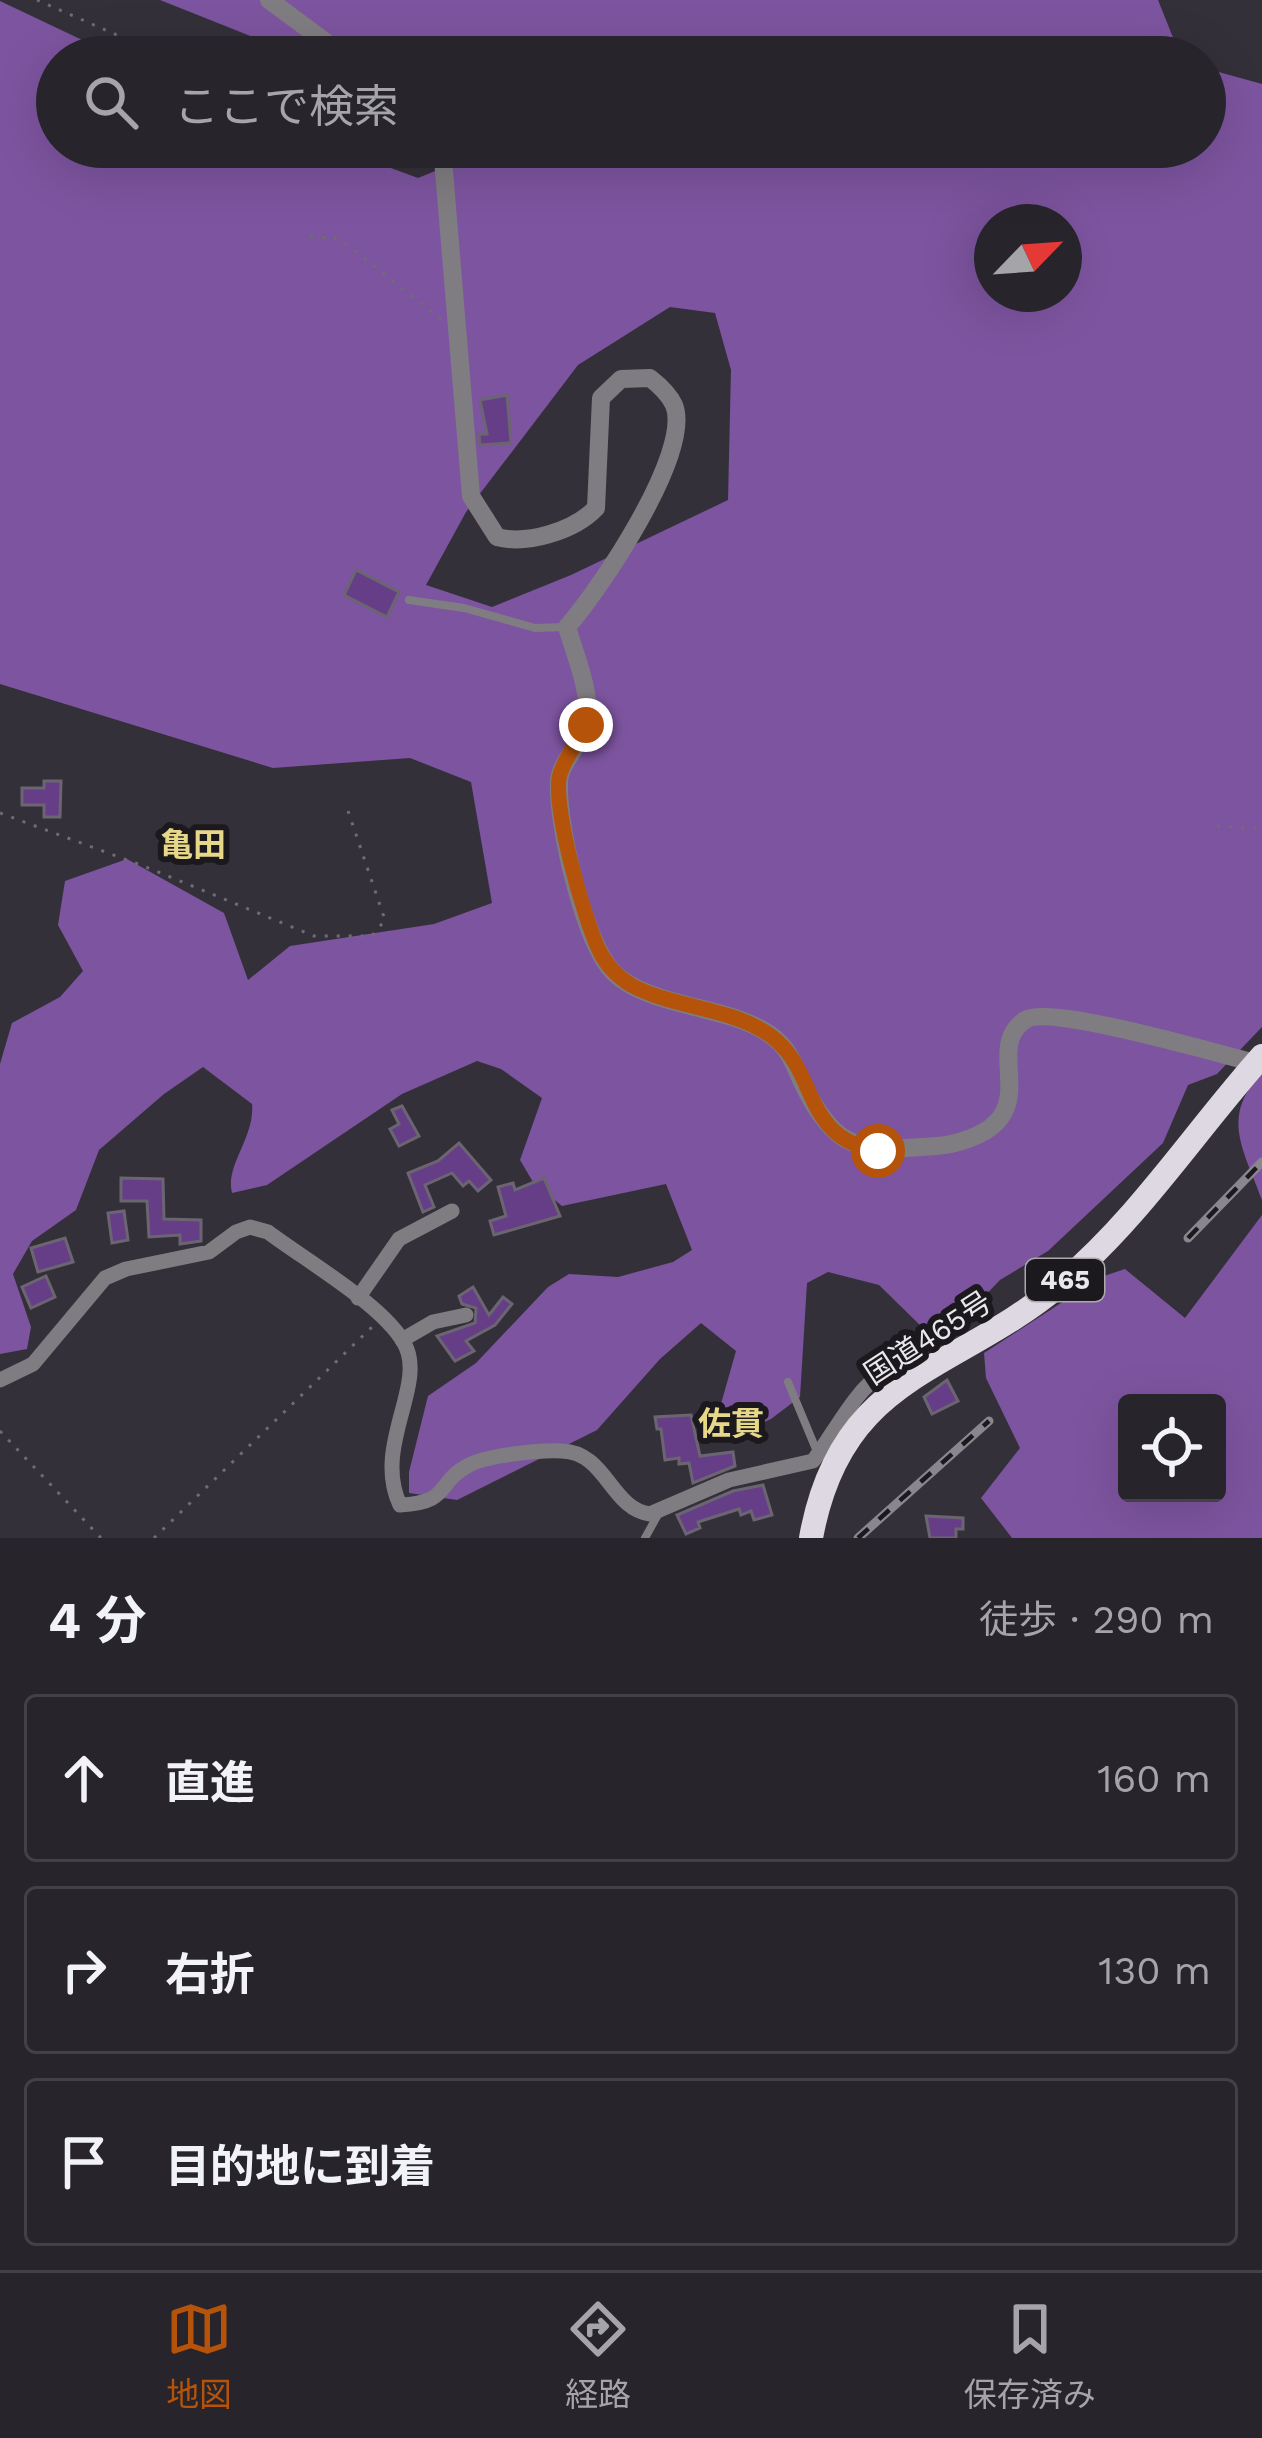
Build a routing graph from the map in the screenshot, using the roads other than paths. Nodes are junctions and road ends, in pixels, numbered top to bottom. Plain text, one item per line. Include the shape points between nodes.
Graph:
1 (269, 0) edge
2 (318, 36) edge
3 (442, 168) edge
4 (409, 600) dead end
5 (568, 627) junction
6 (1259, 1060) edge
7 (452, 1211) dead end
8 (358, 1298) junction
9 (466, 1315) dead end
10 (402, 1340) junction
11 (0, 1381) edge
12 (788, 1382) dead end
13 (826, 1458) junction
14 (661, 1510) junction
15 (645, 1538) edge
16 (811, 1538) edge

1 - 2 street
3 - 5 street via 471,496 497,537 516,542 583,522 596,508 601,398 621,379 650,378 676,409 674,438 640,527
4 - 5 lane via 535,628
5 - 6 street via 586,725 558,777 568,862 600,952 629,984 782,1044 846,1142 878,1151 951,1144 994,1128 1010,1091 1012,1034 1039,1014
6 - 13 highway, 国道465号 / 465 via 1064,1282 879,1402
7 - 8 street via 399,1240
8 - 10 street
8 - 11 street via 250,1227 209,1252 106,1278 33,1364
9 - 10 street
10 - 14 street via 411,1362 388,1473 400,1505 434,1500 473,1462 566,1450 602,1470 637,1513
12 - 13 lane
13 - 14 street via 729,1480
13 - 16 highway, 国道465号 / 465
14 - 15 lane

